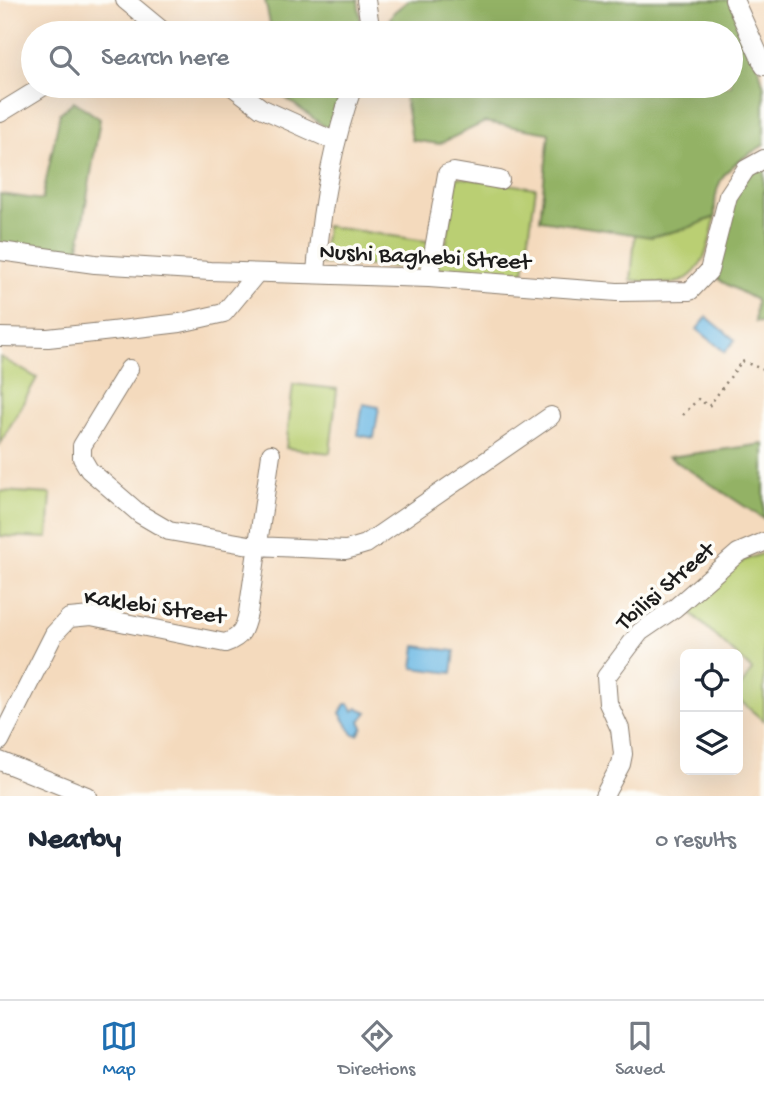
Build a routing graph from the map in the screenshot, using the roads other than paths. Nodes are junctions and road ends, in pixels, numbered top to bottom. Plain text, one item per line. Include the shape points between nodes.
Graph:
1 (125, 0) edge
2 (366, 0) edge
3 (735, 0) edge
4 (150, 21) edge
5 (369, 21) edge
6 (764, 66) edge
7 (24, 98) edge
8 (248, 98) edge
9 (349, 98) edge
10 (0, 113) edge
11 (334, 141) junction
12 (764, 159) edge
13 (500, 180) dead end
14 (0, 251) edge
15 (257, 273) junction
16 (316, 274) junction
17 (429, 278) junction
18 (0, 337) edge
19 (130, 369) dead end
20 (551, 416) dead end
21 (271, 454) dead end
22 (764, 542) edge
23 (256, 546) junction
24 (0, 741) edge
25 (0, 761) edge
26 (87, 796) edge
27 (604, 796) edge

1 - 4 street
2 - 5 street
3 - 6 street
7 - 10 street
8 - 11 street
9 - 11 street
11 - 16 street via 320,218
12 - 17 street, Nushi Baghebi Street via 746,169 728,196 709,271 690,291 617,292
13 - 17 street via 447,174
14 - 15 street, Nushi Baghebi Street via 95,264
15 - 16 street, Nushi Baghebi Street
15 - 18 street via 224,313 180,323 48,338
16 - 17 street, Nushi Baghebi Street
19 - 23 street via 82,446 89,470 156,526 187,536
20 - 23 street via 366,544 327,550
21 - 23 street
22 - 27 street, Tbilisi Street via 738,553 640,632 606,677 608,703 620,729 623,754
23 - 24 street, Kaklebi Street via 248,613 238,639 225,643 91,616 69,618 54,634
25 - 26 street

